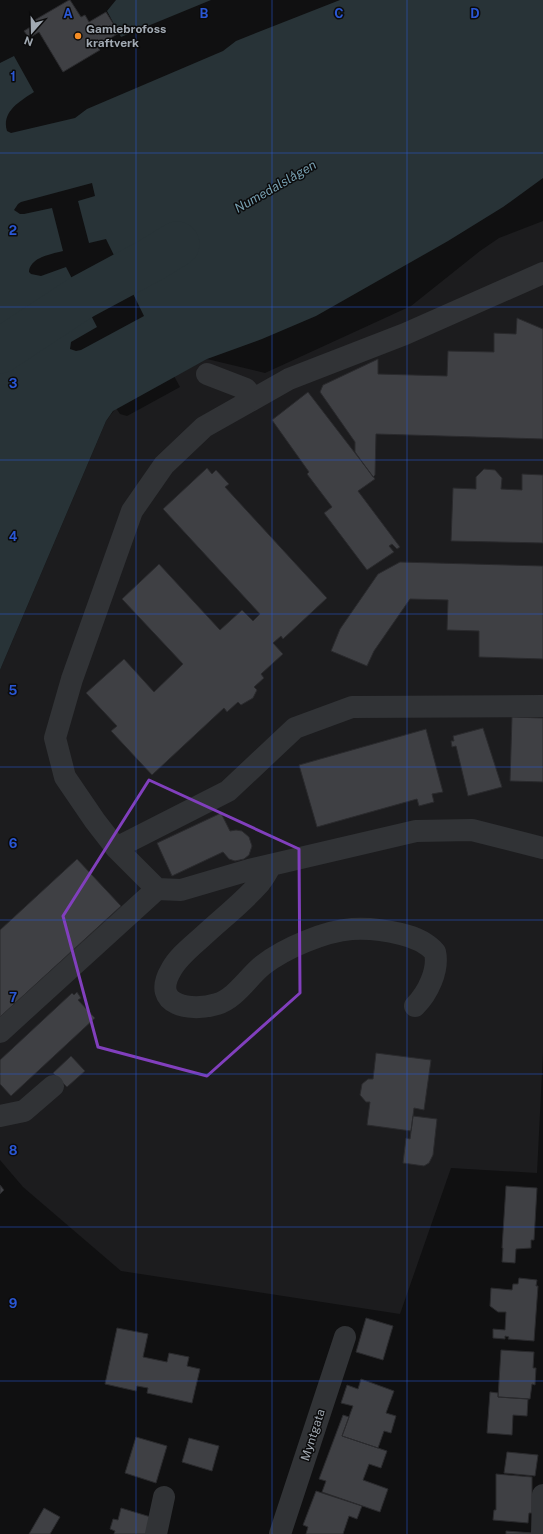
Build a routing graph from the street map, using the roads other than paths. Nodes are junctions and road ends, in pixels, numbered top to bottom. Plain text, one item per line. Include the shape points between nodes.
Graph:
1 (543, 274) edge
2 (206, 374) dead end
3 (254, 399) junction
4 (543, 706) edge
5 (116, 848) junction
6 (543, 848) edge
7 (271, 865) junction
8 (157, 889) junction
9 (416, 1006) dead end
10 (0, 1032) edge
11 (53, 1086) dead end
12 (0, 1116) edge
13 (345, 1337) dead end
14 (543, 1496) edge
15 (164, 1497) dead end
16 (156, 1534) edge
17 (280, 1534) edge
18 (542, 1534) edge

1 - 3 street via 405,334 289,379
2 - 3 street via 246,389
3 - 5 street via 204,427 164,465 132,512 72,678 55,738 65,777
4 - 5 street via 352,707 295,728 228,791
5 - 8 street
6 - 7 street via 472,830 416,831
7 - 8 street via 181,890
7 - 9 street via 259,885 176,963 166,983 166,993 171,1002 193,1008 219,1004 262,966 288,949 352,929 387,931 409,936 428,944 435,952 436,966 431,981 424,998
8 - 10 street
11 - 12 street via 24,1111
13 - 17 street, Myntgata
14 - 18 street
15 - 16 street

